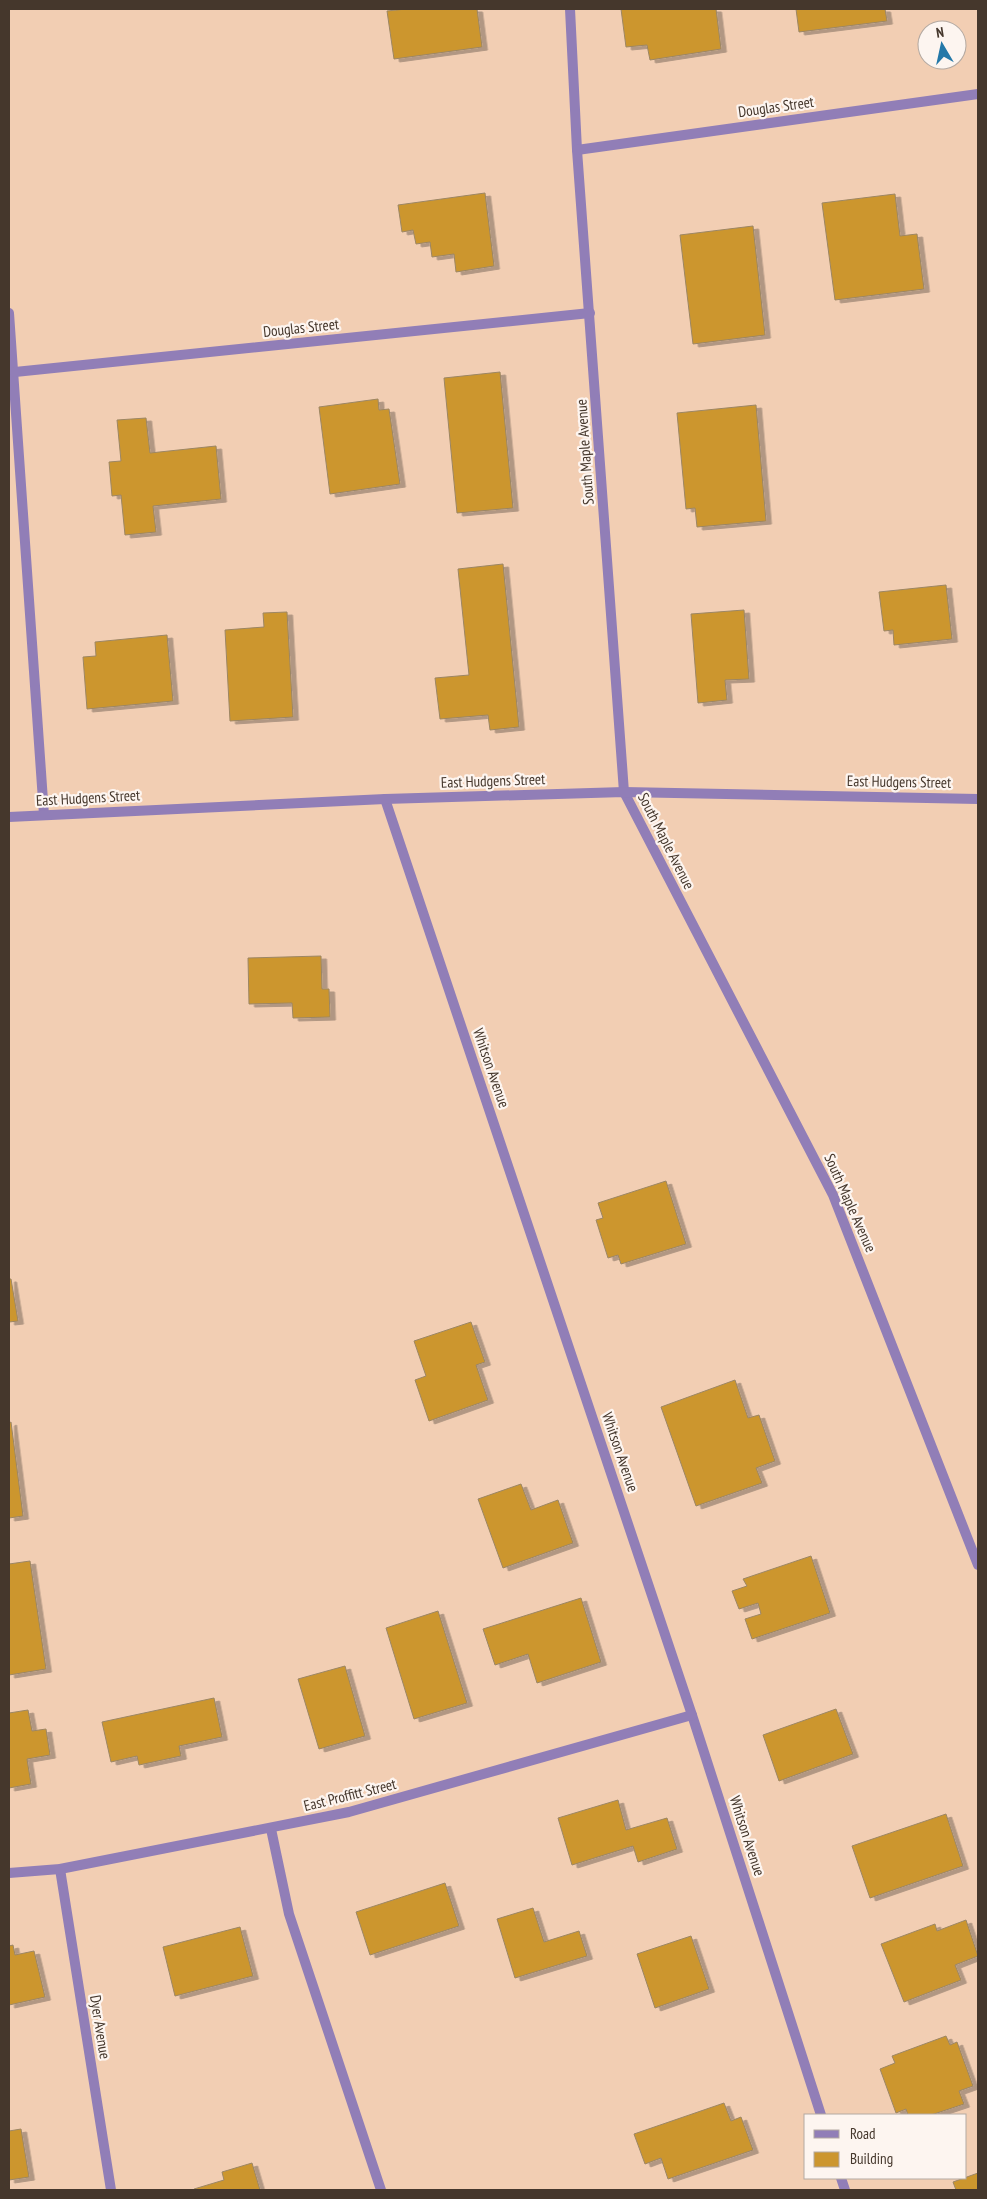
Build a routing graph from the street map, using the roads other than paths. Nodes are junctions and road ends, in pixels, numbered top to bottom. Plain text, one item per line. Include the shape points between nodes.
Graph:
1 (570, 9) edge
2 (978, 94) edge
3 (577, 150) junction
4 (9, 313) edge
5 (590, 313) junction
6 (15, 372) junction
7 (624, 792) junction
8 (978, 799) edge
9 (385, 800) junction
10 (44, 815) junction
11 (9, 817) edge
12 (978, 1565) edge
13 (692, 1714) junction
14 (271, 1829) junction
15 (60, 1870) junction
16 (9, 1873) edge
17 (821, 2114) edge
18 (111, 2190) edge
19 (381, 2190) edge

1 - 3 street, South Maple Avenue
2 - 3 street, Douglas Street
3 - 5 street, South Maple Avenue
4 - 6 street
5 - 6 street, Douglas Street
5 - 7 street, South Maple Avenue
6 - 10 street
7 - 8 street, East Hudgens Street
7 - 9 street, East Hudgens Street
7 - 12 street, South Maple Avenue via 833,1195
9 - 10 street, East Hudgens Street
9 - 13 street, Whitson Avenue
10 - 11 street, East Hudgens Street
13 - 14 street, East Proffitt Street via 349,1812
13 - 17 street, Whitson Avenue
14 - 15 street, East Proffitt Street
14 - 19 street via 289,1914
15 - 16 street, East Proffitt Street
15 - 18 street, Dyer Avenue

